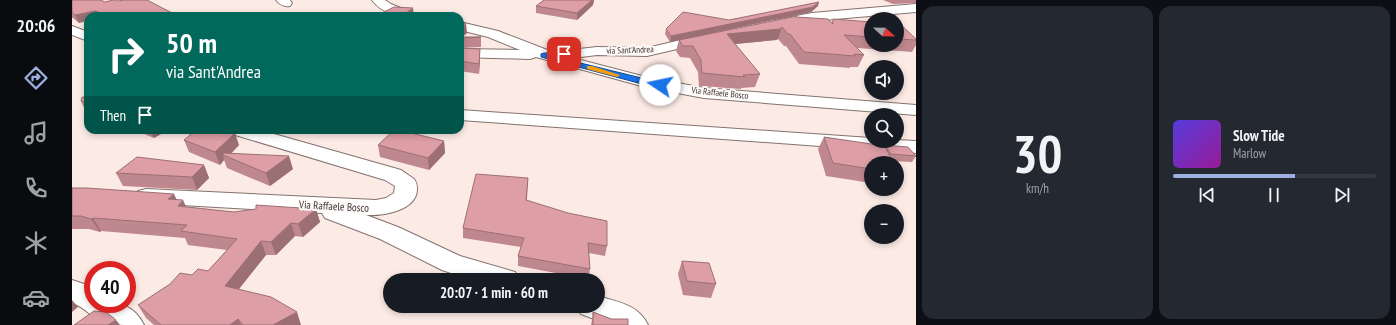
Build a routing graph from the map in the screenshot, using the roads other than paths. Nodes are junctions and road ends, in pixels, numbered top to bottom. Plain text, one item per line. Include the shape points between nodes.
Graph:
1 (378, 0) edge
2 (916, 8) edge
3 (400, 12) edge
4 (766, 26) edge
5 (464, 27) edge
6 (72, 31) edge
7 (84, 36) edge
8 (719, 36) edge
9 (464, 53) edge
10 (544, 55) junction
11 (916, 110) edge
12 (464, 115) edge
13 (253, 134) edge
14 (916, 147) edge
15 (125, 194) edge
16 (316, 205) junction
17 (482, 273) edge
18 (72, 291) edge
19 (84, 295) edge
20 (605, 310) edge
21 (112, 313) edge
22 (129, 325) edge
23 (633, 325) edge

1 - 3 street
2 - 4 street via 812,17
5 - 10 street, Via Raffaele Bosco via 492,34
6 - 7 street
8 - 10 street, via Sant'Andrea via 647,52 598,51
9 - 10 street, via Sant'Andrea
10 - 11 street, Via Raffaele Bosco via 645,82 704,92
12 - 14 street
13 - 16 street, Via Raffaele Bosco via 393,175 406,184 405,196 393,204 376,208
15 - 16 street, Via Raffaele Bosco
16 - 17 street via 389,233 451,263
18 - 19 street
20 - 23 street via 619,315
21 - 22 street

